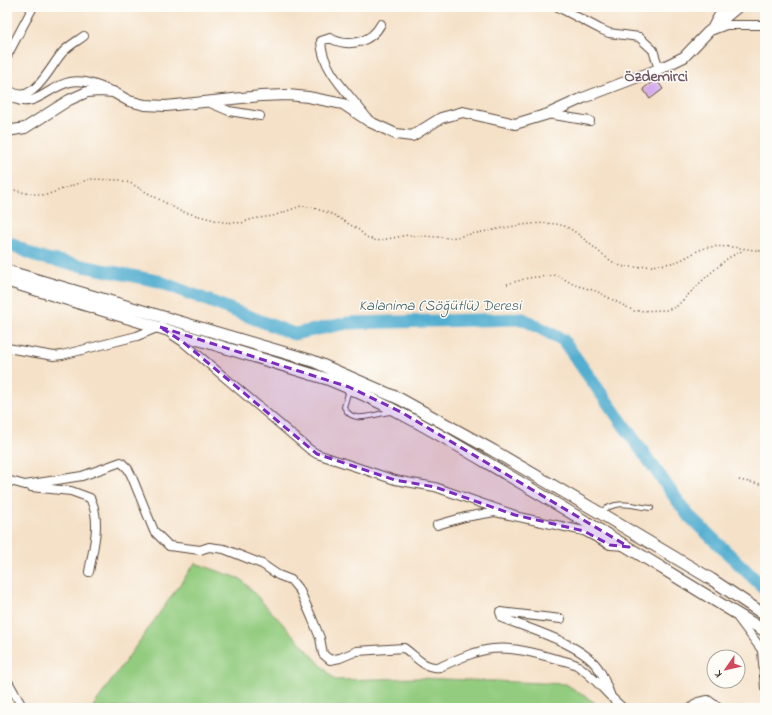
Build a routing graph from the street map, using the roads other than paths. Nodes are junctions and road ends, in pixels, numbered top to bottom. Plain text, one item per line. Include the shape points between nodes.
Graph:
1 (33, 7) edge
2 (558, 7) edge
3 (723, 7) edge
4 (738, 7) edge
5 (381, 24) dead end
6 (765, 25) edge
7 (708, 32) junction
8 (84, 36) dead end
9 (7, 56) edge
10 (659, 69) junction
11 (7, 88) edge
12 (113, 92) junction
13 (7, 95) edge
14 (210, 103) junction
15 (548, 114) junction
16 (260, 116) dead end
17 (590, 121) dead end
18 (370, 122) junction
19 (7, 131) edge
20 (7, 272) edge
21 (7, 281) edge
22 (160, 327) junction
23 (7, 348) edge
24 (349, 388) junction
25 (401, 412) junction
26 (7, 480) edge
27 (25, 485) junction
28 (651, 508) dead end
29 (600, 513) junction
30 (515, 515) junction
31 (437, 525) dead end
32 (629, 547) junction
33 (89, 572) dead end
34 (733, 612) junction
35 (765, 615) edge
36 (561, 619) dead end
37 (765, 631) edge
38 (7, 680) edge
39 (765, 688) edge
40 (612, 699) junction
41 (22, 708) edge
42 (623, 708) edge
43 (691, 708) edge
44 (720, 708) edge

1 - 9 street
2 - 10 street via 600,29 639,37 653,50
3 - 7 street
4 - 7 street
5 - 18 street via 376,33 357,42 338,42 330,38 321,41 321,52 329,71
6 - 7 street via 726,25
7 - 10 street via 684,57
8 - 11 street via 64,50 30,93 20,95
10 - 15 street
12 - 13 street via 90,82 70,82 25,102 14,100
12 - 14 street via 129,101 145,105
12 - 19 street via 87,92 69,100 25,128
14 - 16 street via 229,111
14 - 18 street via 261,96 308,97 343,104
15 - 17 street
15 - 18 street via 515,124 463,112 450,114 412,136 396,134
20 - 29 main road via 313,361 400,399
21 - 22 main road
22 - 23 street via 137,336 62,355 54,356
22 - 24 main road via 327,378
22 - 30 street via 183,342 313,452 390,479 436,487
24 - 25 main road
24 - 25 lane via 344,407 347,413 357,418
25 - 32 main road
26 - 27 street
27 - 33 street via 71,491 90,498 95,507 96,524
27 - 40 street via 82,476 121,462 132,477 154,530 169,546 200,550 209,547 224,548 291,580 300,591 312,618 323,654 330,660 357,651 404,648 421,663 435,668 489,648 506,648 577,665
28 - 29 lane via 621,504 611,505
29 - 35 main road
30 - 31 street via 495,512
30 - 32 street via 584,531 610,545
32 - 34 main road
34 - 37 main road
34 - 39 street via 762,650
36 - 40 street via 500,612 502,618 562,642 586,657 600,671
38 - 41 street
40 - 42 street
43 - 44 street via 698,702 708,700

